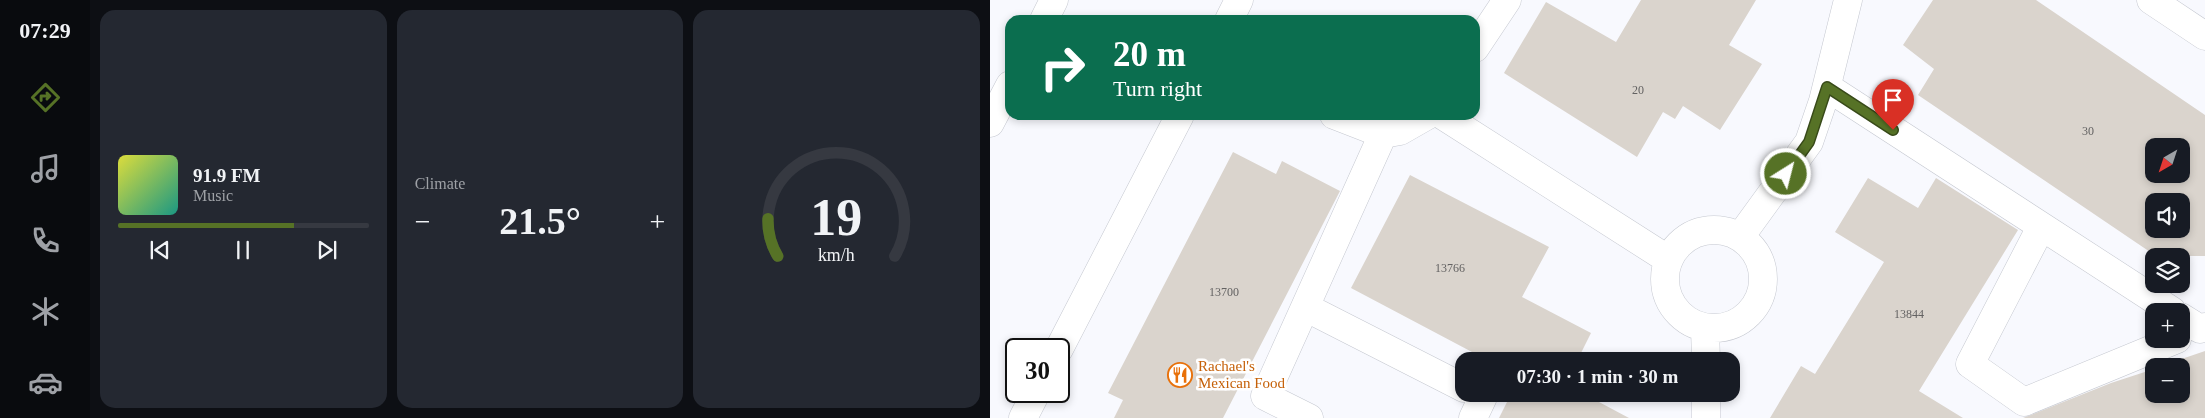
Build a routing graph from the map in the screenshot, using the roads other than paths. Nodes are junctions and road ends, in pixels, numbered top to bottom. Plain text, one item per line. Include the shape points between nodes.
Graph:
1 (1054, 0) edge
2 (1239, 0) edge
3 (1507, 0) edge
4 (1848, 0) edge
5 (2151, 0) edge
6 (1046, 15) edge
7 (1232, 15) edge
8 (2205, 36) edge
9 (1480, 40) edge
10 (1827, 87) junction
11 (1005, 94) edge
12 (1177, 120) edge
13 (1347, 120) edge
14 (1419, 120) edge
15 (1450, 120) edge
16 (990, 123) edge
17 (1383, 134) junction
18 (2041, 226) junction
19 (1740, 237) junction
20 (1669, 260) junction
21 (2160, 303) edge
22 (1305, 307) junction
23 (1705, 328) junction
24 (1065, 338) edge
25 (2148, 348) edge
26 (1706, 352) edge
27 (1455, 383) edge
28 (1481, 402) edge
29 (1706, 402) edge
30 (1031, 403) edge
31 (1023, 418) edge
32 (1309, 418) edge
33 (1473, 418) edge
34 (1706, 418) edge

1 - 6 street
2 - 7 street
3 - 9 street
4 - 10 street
5 - 8 street
10 - 18 street
10 - 19 street via 1809,142
11 - 16 street
12 - 24 street
13 - 17 street
14 - 17 street via 1400,131
15 - 20 street
17 - 22 street
18 - 21 street
18 - 25 street via 1970,364 2024,402
19 - 20 street via 1722,231 1703,231 1685,239
19 - 23 street via 1754,251 1762,269 1762,288 1756,306 1742,320 1725,328
20 - 23 street via 1665,271 1665,291 1674,308 1688,322
22 - 27 street
22 - 32 street via 1265,396
23 - 26 street
28 - 33 street
29 - 34 street
30 - 31 street

